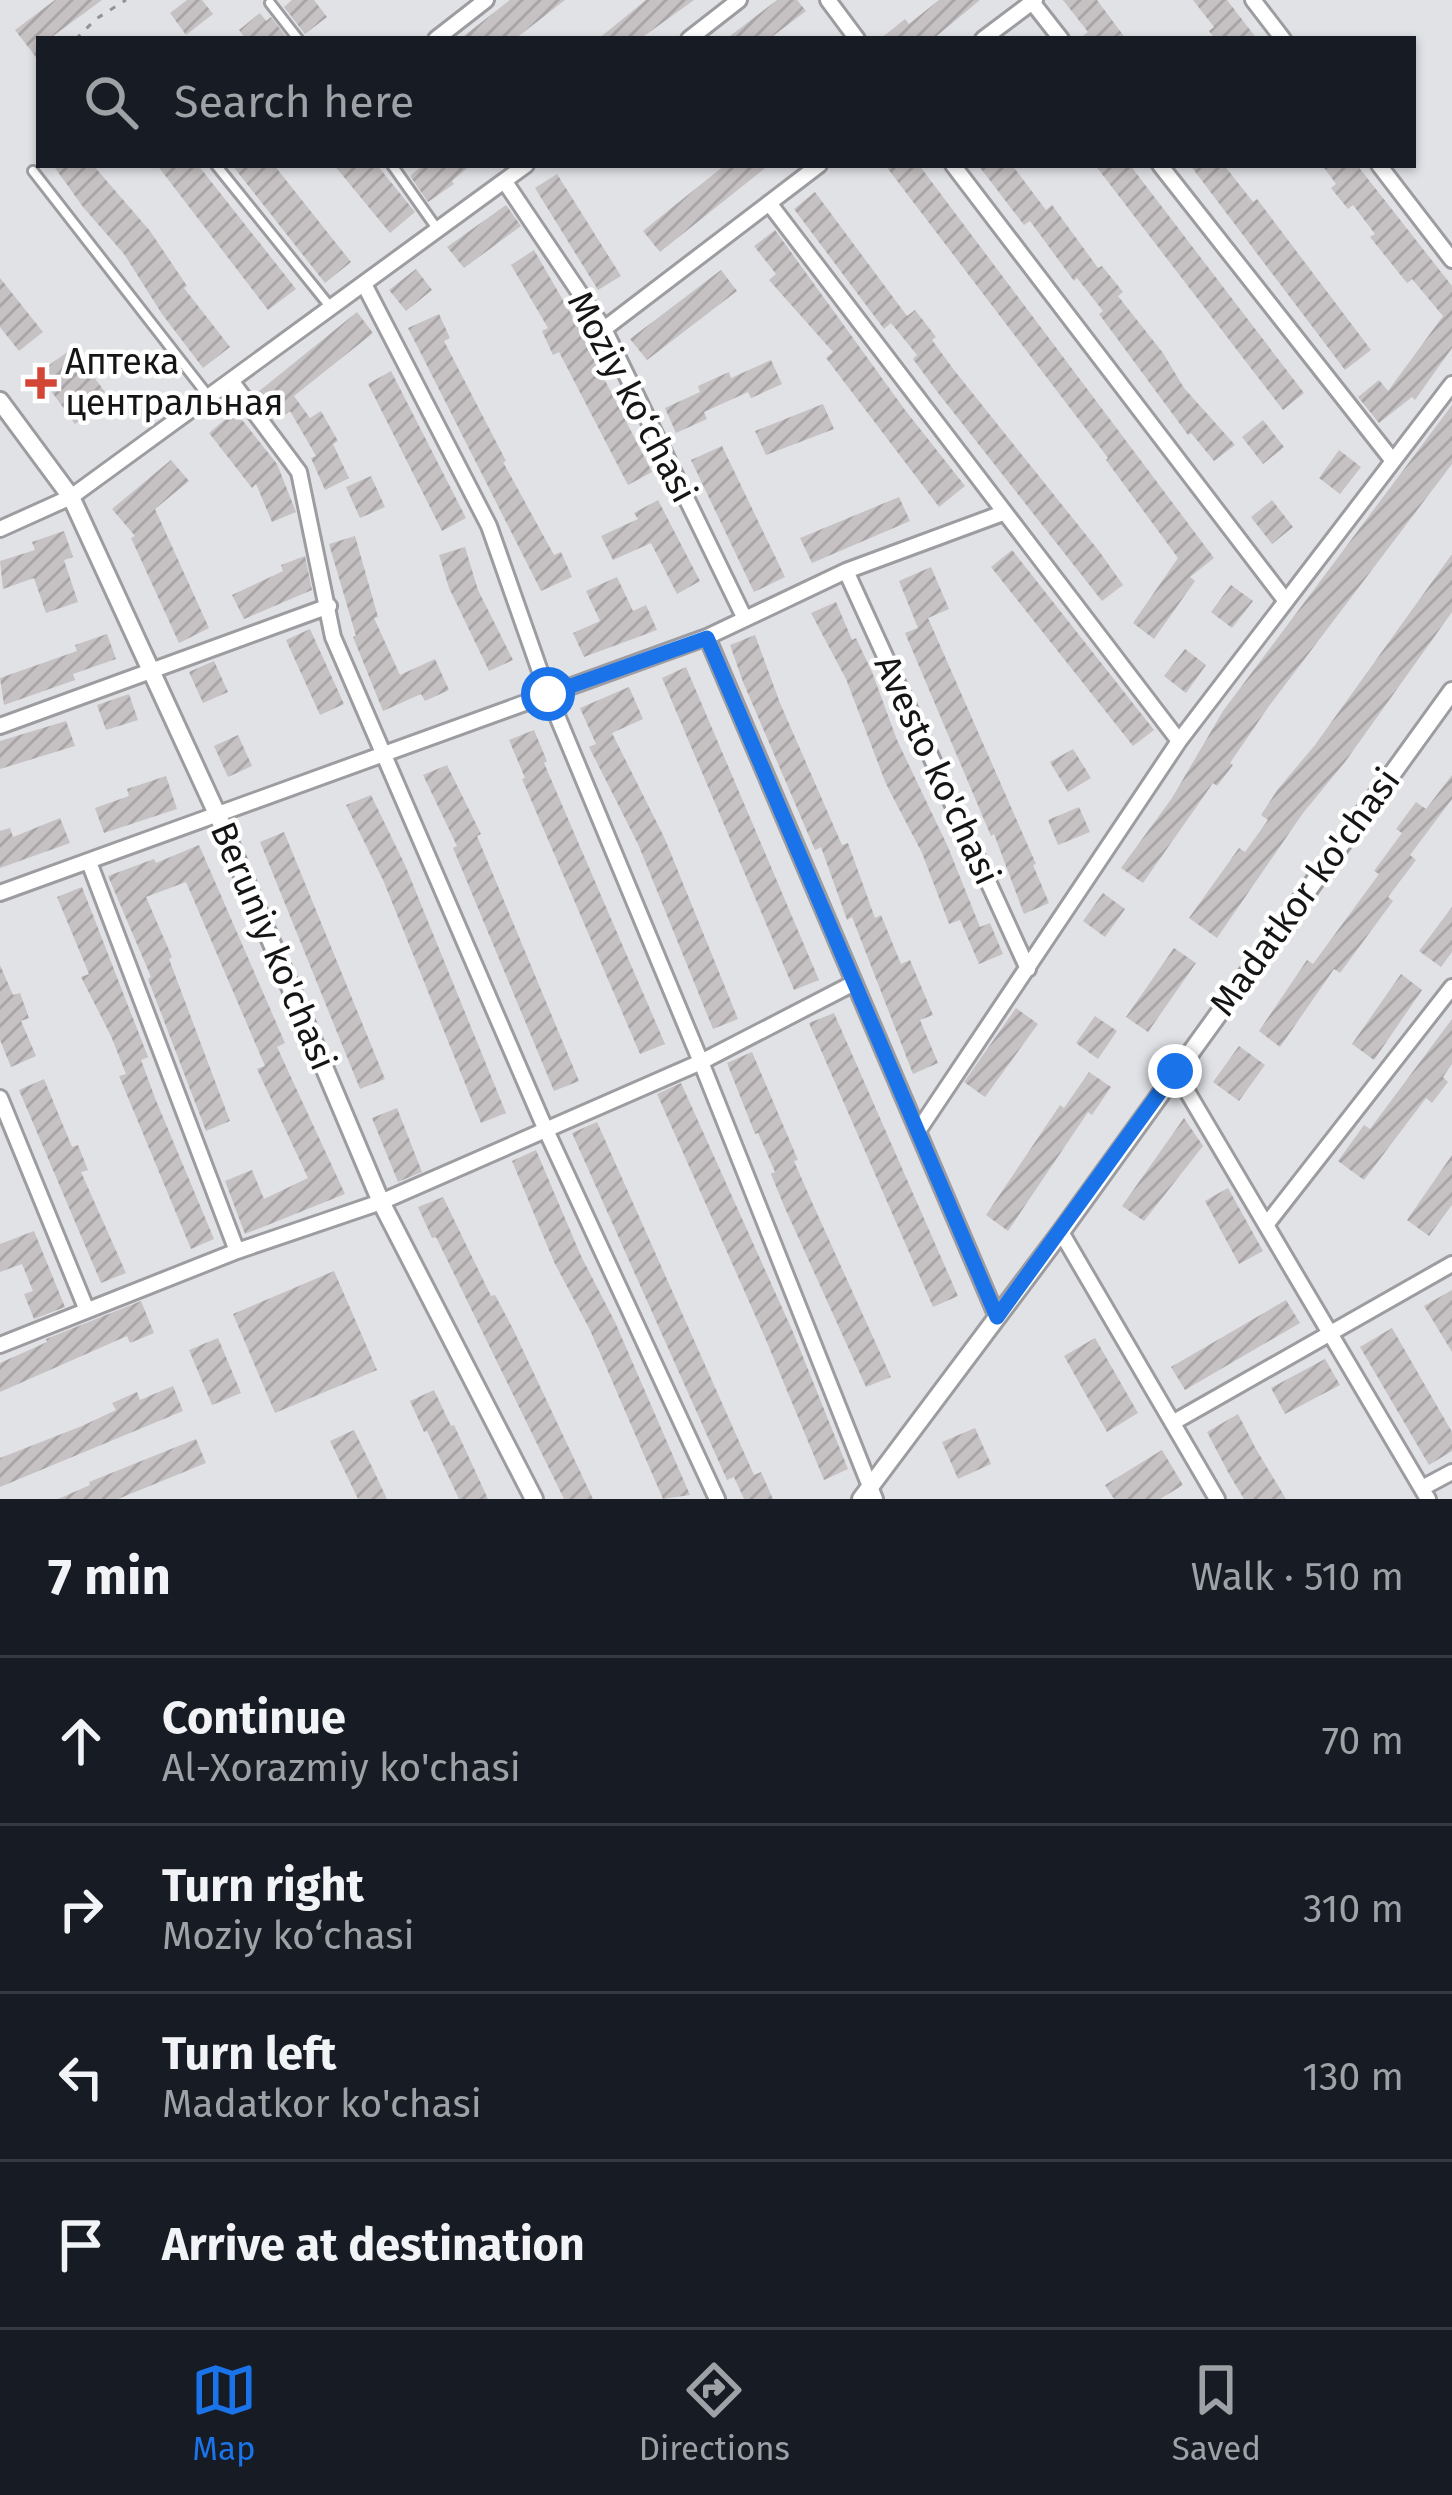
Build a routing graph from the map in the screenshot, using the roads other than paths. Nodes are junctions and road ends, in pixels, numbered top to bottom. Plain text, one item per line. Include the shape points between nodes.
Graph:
1 (485, 0) edge
2 (739, 0) edge
3 (828, 0) edge
4 (1253, 0) edge
5 (1034, 1) edge
6 (269, 3) dead end
7 (296, 36) edge
8 (440, 36) edge
9 (693, 36) edge
10 (855, 36) edge
11 (987, 36) edge
12 (1059, 36) edge
13 (1281, 36) edge
14 (218, 168) edge
15 (394, 168) edge
16 (522, 168) edge
17 (815, 168) edge
18 (954, 168) edge
19 (1162, 168) edge
20 (1381, 168) edge
21 (33, 171) dead end
22 (505, 182) junction
23 (769, 203) junction
24 (438, 230) junction
25 (1452, 260) edge
26 (364, 284) junction
27 (332, 309) junction
28 (604, 329) junction
29 (232, 382) junction
30 (1452, 384) edge
31 (209, 398) junction
32 (0, 401) edge
33 (1393, 461) junction
34 (71, 497) junction
35 (1003, 513) junction
36 (0, 530) edge
37 (846, 571) junction
38 (1285, 600) junction
39 (329, 606) junction
40 (745, 620) junction
41 (707, 638) junction
42 (154, 671) junction
43 (1452, 691) edge
44 (548, 694) junction
45 (0, 726) edge
46 (1179, 740) junction
47 (385, 753) junction
48 (218, 817) junction
49 (89, 862) junction
50 (0, 893) edge
51 (1028, 969) junction
52 (854, 983) junction
53 (1452, 987) edge
54 (701, 1062) junction
55 (1175, 1071) junction
56 (0, 1098) edge
57 (545, 1129) junction
58 (918, 1131) junction
59 (381, 1202) junction
60 (1266, 1225) junction
61 (1061, 1232) junction
62 (237, 1252) junction
63 (1452, 1264) edge
64 (86, 1308) junction
65 (997, 1317) junction
66 (1330, 1334) junction
67 (0, 1345) edge
68 (1174, 1422) junction
69 (1452, 1472) edge
70 (1425, 1494) edge
71 (869, 1496) edge
72 (534, 1499) edge
73 (717, 1499) edge
74 (1217, 1499) edge

1 - 8 street
2 - 9 street
3 - 10 street
4 - 13 street
5 - 11 street
5 - 12 street
6 - 7 lane
14 - 27 lane
15 - 24 lane
16 - 22 street
17 - 23 street
18 - 38 street
19 - 33 street
20 - 25 street
21 - 31 lane
22 - 24 street
22 - 28 street, Moziy ko‘chasi
23 - 28 street
23 - 35 street
24 - 26 street
26 - 27 street
26 - 44 street via 489,526
27 - 29 street
28 - 40 street, Moziy ko‘chasi
29 - 31 street
29 - 39 street via 299,472
30 - 33 street
31 - 34 street
32 - 34 street, Beruniy ko'chasi
33 - 38 street
34 - 36 street
34 - 42 street, Beruniy ko'chasi
35 - 37 street
35 - 46 street
37 - 40 street
37 - 51 street, Avesto ko'chasi
38 - 46 street
39 - 42 street
39 - 47 street via 333,637
40 - 41 street
41 - 44 street
41 - 52 street
42 - 45 street
42 - 48 street, Beruniy ko'chasi
43 - 55 street, Madatkor ko'chasi
44 - 47 street
44 - 54 street
46 - 51 street
47 - 48 street
47 - 57 street
48 - 49 street
48 - 59 street, Beruniy ko'chasi
49 - 50 street
49 - 62 street
51 - 58 street
52 - 54 street
52 - 58 street
53 - 60 street
54 - 57 street
54 - 71 street
55 - 60 street
55 - 61 street, Madatkor ko'chasi
56 - 64 street
57 - 59 street
57 - 73 street
58 - 65 street
59 - 62 street
59 - 72 street, Beruniy ko'chasi
60 - 66 street
61 - 65 street, Madatkor ko'chasi
61 - 68 street
62 - 64 street
63 - 66 street
64 - 67 street
65 - 71 street, Madatkor ko'chasi
66 - 68 street
66 - 70 street
68 - 74 street
69 - 70 street

